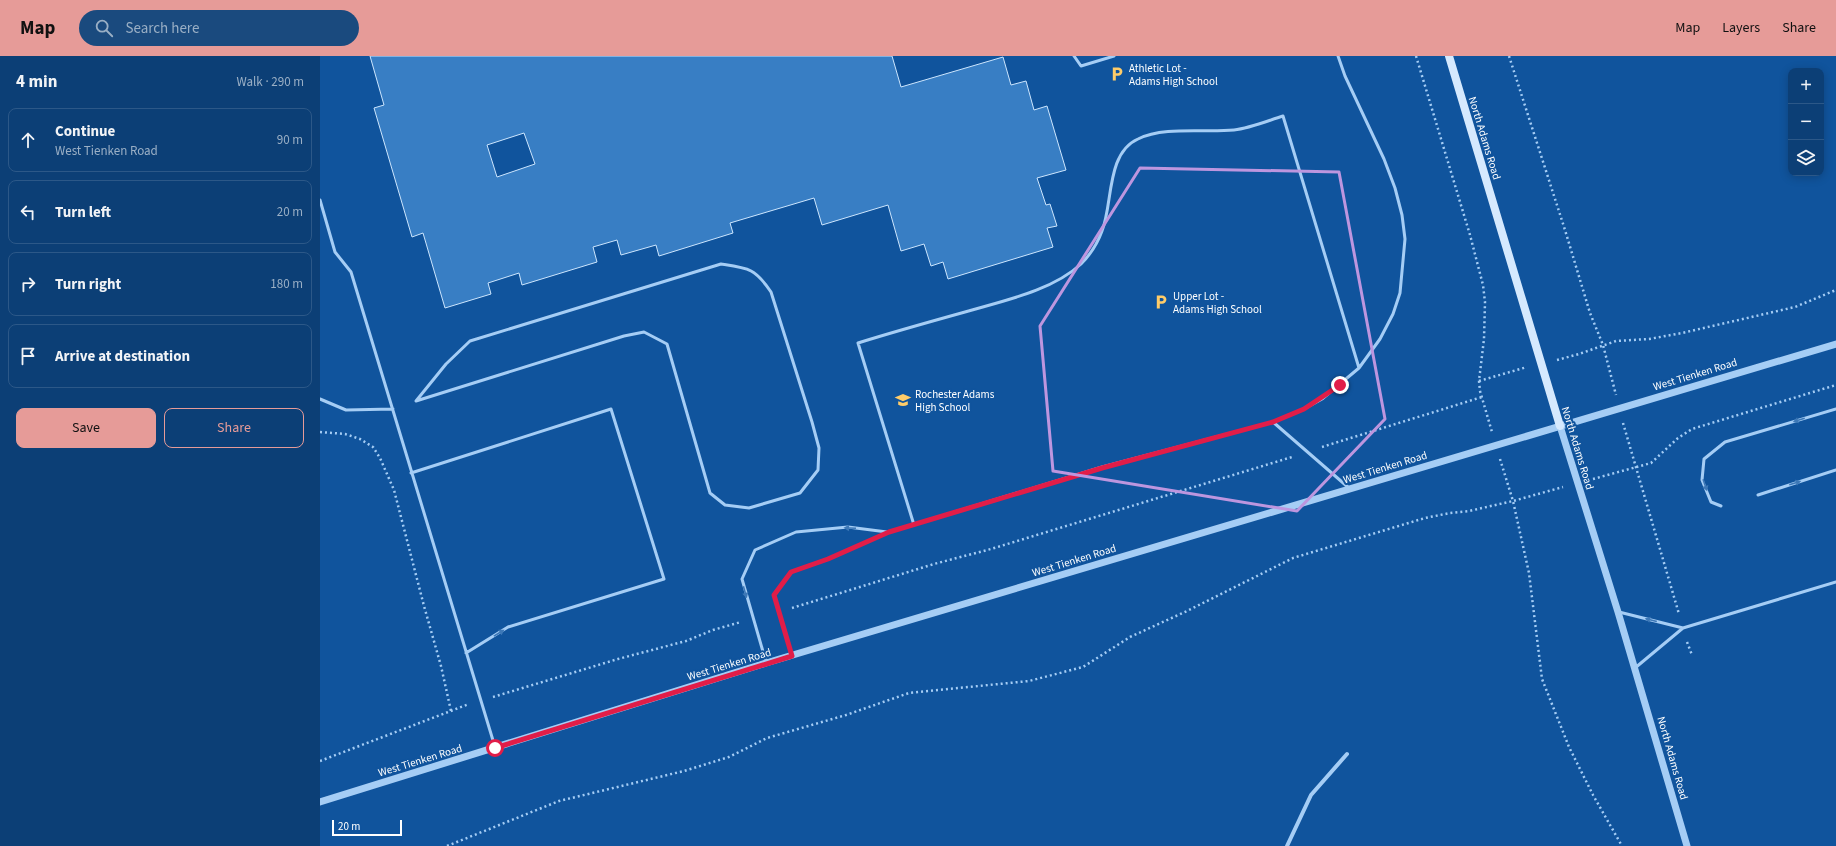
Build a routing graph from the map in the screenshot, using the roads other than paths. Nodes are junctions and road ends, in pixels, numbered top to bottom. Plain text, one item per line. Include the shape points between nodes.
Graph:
1 (1074, 56) edge
2 (1114, 56) edge
3 (1338, 56) edge
4 (1449, 56) edge
5 (320, 200) edge
6 (1836, 344) edge
7 (1359, 368) junction
8 (320, 400) edge
9 (416, 402) joint
10 (393, 409) junction
11 (1836, 409) edge
12 (1273, 422) junction
13 (1560, 426) junction
14 (1836, 470) edge
15 (411, 473) junction
16 (1351, 489) junction
17 (1758, 495) dead end
18 (1721, 506) dead end
19 (914, 525) junction
20 (889, 532) junction
21 (1836, 582) edge
22 (1618, 612) junction
23 (1683, 628) junction
24 (466, 653) junction
25 (792, 656) junction
26 (766, 664) junction
27 (1635, 668) junction
28 (495, 748) junction
29 (1347, 754) dead end
30 (320, 802) edge
31 (1287, 846) edge
32 (1687, 846) edge

1 - 2 lane via 1081,66
3 - 7 lane via 1395,188 1405,239 1400,293 1394,314
4 - 13 main road, North Adams Road
5 - 10 lane via 335,252 351,272
6 - 13 street, West Tienken Road
7 - 12 lane via 1322,399
7 - 19 lane via 1283,116 1236,130 1174,132 1137,139 1126,148 1118,160 1102,231 1081,263 1064,277 1048,286 858,342
8 - 10 lane via 346,410
9 - 9 lane via 624,336 644,332 668,344 710,493 715,497 726,505 749,508 800,493 818,470 818,448 812,422 771,292 762,278 748,268 721,264 470,341 446,364
10 - 15 lane
11 -> 18 lane via 1725,442 1704,459 1702,480 1711,502
12 - 16 lane
12 - 19 lane via 1102,468
13 - 16 street, West Tienken Road
13 - 22 street, North Adams Road
17 -> 14 lane
15 - 24 lane
24 -> 15 lane via 508,627 664,579 611,409
16 - 25 street, West Tienken Road
19 - 20 lane
20 - 25 lane via 791,572 774,595
20 -> 26 lane via 848,527 796,532 755,550 742,579
21 - 23 lane
23 -> 22 lane
22 - 27 street, North Adams Road
23 - 27 lane
24 - 28 lane
25 - 26 street, West Tienken Road
26 - 28 street, West Tienken Road
27 - 32 street, North Adams Road
28 - 30 street, West Tienken Road
29 - 31 street via 1311,796

